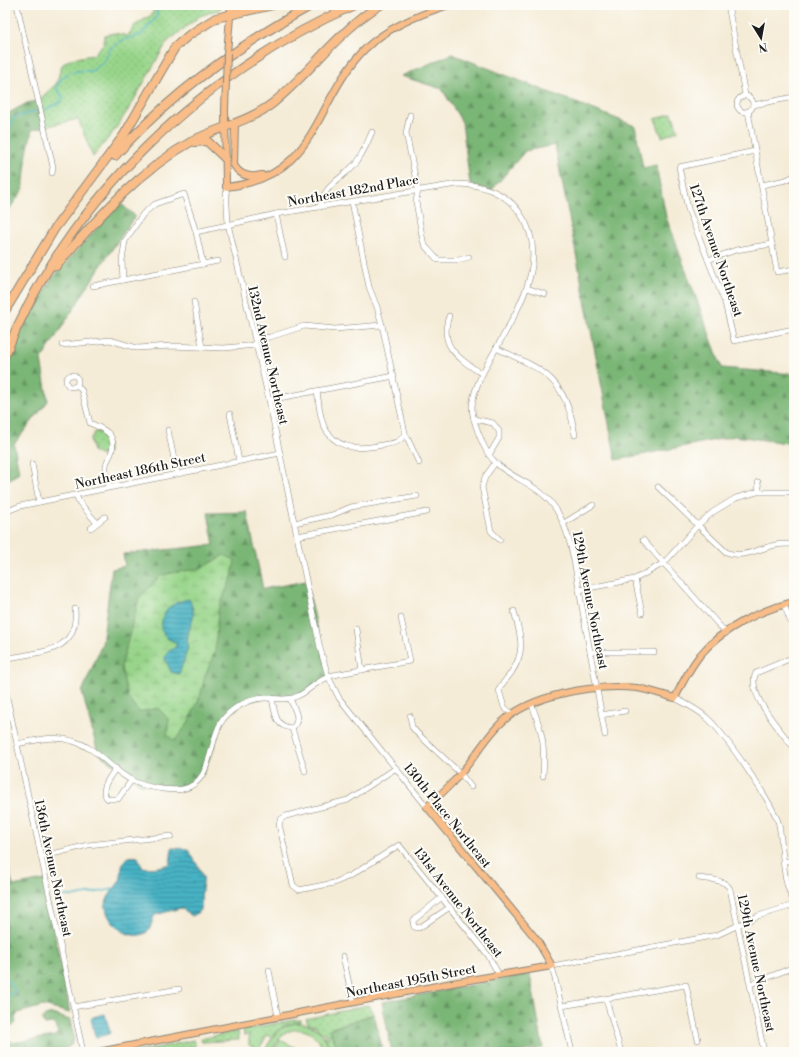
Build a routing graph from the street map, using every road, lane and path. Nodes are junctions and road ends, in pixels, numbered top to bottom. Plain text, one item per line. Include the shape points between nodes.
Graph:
1 (17, 5) edge
2 (231, 5) edge
3 (238, 5) edge
4 (273, 5) edge
5 (312, 5) edge
6 (354, 5) edge
7 (380, 5) edge
8 (449, 5) edge
9 (728, 5) edge
10 (230, 15) junction
11 (745, 95) junction
12 (794, 97) edge
13 (754, 105) junction
14 (748, 111) junction
15 (410, 115) dead end
16 (235, 123) junction
17 (225, 126) junction
18 (372, 132) dead end
19 (187, 145) junction
20 (755, 151) junction
21 (225, 158) junction
22 (274, 172) junction
23 (52, 173) dead end
24 (794, 176) edge
25 (762, 185) junction
26 (226, 187) junction
27 (482, 187) joint
28 (85, 190) junction
29 (418, 190) junction
30 (352, 201) junction
31 (320, 207) junction
32 (276, 214) junction
33 (228, 224) junction
34 (196, 232) junction
35 (772, 244) junction
36 (285, 257) dead end
37 (469, 257) dead end
38 (708, 260) junction
39 (218, 261) dead end
40 (203, 264) junction
41 (794, 269) edge
42 (123, 280) junction
43 (39, 284) junction
44 (93, 286) dead end
45 (527, 288) junction
46 (545, 294) dead end
47 (194, 302) dead end
48 (5, 311) edge
49 (449, 316) dead end
50 (382, 325) junction
51 (794, 329) edge
52 (255, 339) junction
53 (62, 345) dead end
54 (256, 345) junction
55 (202, 347) junction
56 (496, 348) junction
57 (5, 355) edge
58 (482, 374) junction
59 (394, 376) junction
60 (77, 385) dead end
61 (317, 391) junction
62 (269, 400) junction
63 (230, 414) dead end
64 (474, 418) junction
65 (168, 430) dead end
66 (405, 433) junction
67 (575, 435) dead end
68 (280, 453) junction
69 (489, 455) junction
70 (239, 461) junction
71 (419, 463) dead end
72 (495, 463) junction
73 (32, 464) dead end
74 (177, 473) junction
75 (758, 482) dead end
76 (109, 487) junction
77 (658, 487) dead end
78 (759, 492) junction
79 (794, 492) edge
80 (76, 495) junction
81 (417, 496) dead end
82 (39, 502) junction
83 (593, 505) dead end
84 (5, 512) edge
85 (427, 512) dead end
86 (104, 517) dead end
87 (97, 523) junction
88 (294, 523) junction
89 (564, 523) junction
90 (698, 525) junction
91 (91, 528) dead end
92 (297, 536) junction
93 (500, 540) dead end
94 (643, 540) dead end
95 (794, 544) edge
96 (664, 564) junction
97 (635, 579) junction
98 (579, 590) junction
99 (794, 602) edge
100 (784, 605) junction
101 (75, 609) dead end
102 (514, 611) dead end
103 (642, 613) dead end
104 (402, 618) dead end
105 (356, 629) dead end
106 (794, 630) edge
107 (726, 633) junction
108 (590, 652) junction
109 (654, 652) dead end
110 (794, 656) edge
111 (5, 659) edge
112 (362, 670) junction
113 (328, 676) junction
114 (5, 688) edge
115 (597, 688) junction
116 (272, 698) junction
117 (675, 698) junction
118 (290, 699) junction
119 (532, 705) junction
120 (625, 711) dead end
121 (512, 714) junction
122 (602, 715) junction
123 (410, 716) dead end
124 (292, 728) junction
125 (605, 735) dead end
126 (17, 744) junction
127 (794, 748) edge
128 (116, 768) junction
129 (396, 768) junction
130 (305, 771) dead end
131 (460, 774) junction
132 (543, 776) dead end
133 (131, 780) junction
134 (470, 787) dead end
135 (427, 807) junction
136 (170, 836) dead end
137 (41, 857) junction
138 (784, 861) junction
139 (794, 861) edge
140 (699, 878) dead end
141 (442, 897) junction
142 (794, 904) edge
143 (450, 907) junction
144 (739, 924) junction
145 (343, 956) dead end
146 (552, 966) junction
147 (794, 967) edge
148 (269, 970) dead end
149 (499, 974) junction
150 (751, 984) junction
151 (179, 988) dead end
152 (606, 999) junction
153 (353, 1002) junction
154 (562, 1006) junction
155 (73, 1007) junction
156 (278, 1017) junction
157 (698, 1040) dead end
158 (83, 1052) edge
159 (98, 1052) edge
160 (572, 1052) edge
161 (621, 1052) edge
162 (764, 1052) edge

1 - 23 street via 53,167
2 - 10 main road
3 - 10 main road
4 - 10 highway
5 - 28 highway via 228,56 173,99 136,132
6 - 43 highway via 303,29 266,51 182,113 104,194 64,244
7 - 16 highway via 351,26 273,102 260,112
8 - 22 main road via 412,18 367,48 350,68 303,148
9 - 11 street
10 - 17 main road, 132nd Avenue Northeast, bridge via 227,33
10 - 28 highway via 210,21 175,47 124,135
11 - 13 street via 752,98
11 - 14 street via 738,99 737,106 742,111
12 - 13 street
13 - 14 street
14 - 20 street
15 - 29 street via 406,133
16 - 17 highway
16 - 22 main road via 234,164 237,170 249,177
17 - 19 highway
17 - 21 main road, 132nd Avenue Northeast
18 - 31 street via 355,164 322,196
19 - 21 highway via 207,141
19 - 43 highway via 143,175 113,201
20 - 25 street
20 - 38 street, 127th Avenue Northeast via 678,166 688,209
21 - 26 main road, 132nd Avenue Northeast
22 - 26 main road via 250,182
24 - 25 street
25 - 35 street
26 - 33 street, 132nd Avenue Northeast
27 - 29 street, Northeast 182nd Place via 457,184
27 - 45 street, 129th Avenue Northeast via 503,196 518,210 525,221 531,235 533,251
28 - 48 highway via 55,228
29 - 30 street, Northeast 182nd Place
29 - 37 street via 416,202 426,247 438,260 459,260
30 - 31 street, Northeast 182nd Place
30 - 50 street via 369,287
31 - 32 street, Northeast 182nd Place
32 - 33 street, Northeast 182nd Place
32 - 36 street
33 - 34 street, Northeast 182nd Place
33 - 52 street, 132nd Avenue Northeast
34 - 40 street
34 - 42 street via 184,194 155,204 143,214 125,241
35 - 38 street via 736,250
35 - 41 street via 777,272
38 - 51 street, 127th Avenue Northeast via 725,303 734,341
39 - 40 street
40 - 42 street
42 - 44 street
43 - 57 highway
45 - 46 street
45 - 56 street, 129th Avenue Northeast
47 - 55 street
49 - 58 street via 445,327 450,349
50 - 52 street via 341,329 304,326
50 - 59 street
52 - 54 street, 132nd Avenue Northeast
53 - 55 street via 110,340 137,348
54 - 55 street
54 - 62 street, 132nd Avenue Northeast
56 - 58 street, 129th Avenue Northeast
56 - 67 street via 534,365 556,383 573,420
58 - 64 street, 129th Avenue Northeast via 472,408
59 - 61 street
59 - 66 street
60 - 76 street via 82,391 90,423 104,428 112,439 112,452 106,465
61 - 62 street
61 - 66 street via 326,431 333,440 351,448 366,448 397,442 403,439
62 - 68 street, 132nd Avenue Northeast
63 - 70 street
64 - 69 street, 129th Avenue Northeast
64 - 69 street via 493,423 499,431 499,438
65 - 74 street
66 - 71 street
68 - 70 street, Northeast 186th Street
68 - 88 street, 132nd Avenue Northeast
69 - 72 street, 129th Avenue Northeast
70 - 74 street, Northeast 186th Street
72 - 89 street, 129th Avenue Northeast via 533,486 547,498
72 - 93 street via 482,487 491,531
73 - 82 street
74 - 76 street, Northeast 186th Street
75 - 78 street
76 - 80 street, Northeast 186th Street
77 - 90 street
78 - 79 street
78 - 90 street via 736,498
80 - 82 street, Northeast 186th Street
80 - 87 street
81 - 88 street via 351,507 332,515
82 - 84 street, Northeast 186th Street
83 - 89 street
85 - 92 street
86 - 87 street
87 - 91 street
88 - 92 street, 132nd Avenue Northeast
89 - 98 street, 129th Avenue Northeast
90 - 95 street via 726,552 735,556 776,545
90 - 96 street
92 - 113 street, 132nd Avenue Northeast
94 - 96 street
96 - 97 street
96 - 107 street
97 - 98 street
97 - 103 street
98 - 108 street, 129th Avenue Northeast
99 - 100 main road
100 - 106 street
100 - 107 main road via 760,613
101 - 111 street via 73,632 64,643 51,649
102 - 121 street via 521,654 499,690 504,707
104 - 112 street via 410,661
105 - 112 street
107 - 117 main road via 701,654
108 - 109 street
108 - 115 street, 129th Avenue Northeast
110 - 127 street via 756,673 753,686
112 - 113 street
113 - 118 street
113 - 129 street, 130th Place Northeast via 344,705
114 - 126 street, 136th Avenue Northeast
115 - 117 main road via 637,688
115 - 119 main road via 570,691
115 - 122 street, 129th Avenue Northeast
116 - 118 street
116 - 124 street via 278,722 282,726
116 - 133 street via 258,698 246,702 224,718 212,742 203,775 189,787 173,790 150,787
117 - 138 street via 694,708 715,725 772,807 779,826
118 - 124 street via 298,718
119 - 121 main road
119 - 132 street via 541,728 545,749
120 - 122 street
121 - 131 main road via 498,727
122 - 125 street, 129th Avenue Northeast
123 - 131 street via 412,727 417,733
124 - 130 street
126 - 128 street via 51,738 74,741 98,753
126 - 137 street, 136th Avenue Northeast
128 - 133 street
128 - 133 street via 104,790 108,800 118,799
129 - 135 street, 130th Place Northeast
129 - 141 street, 131st Avenue Northeast via 348,800 281,819 279,824 292,885 299,890 334,883 352,875 399,845
131 - 134 street
131 - 135 main road
135 - 146 main road, 130th Place Northeast via 537,940
136 - 137 street via 88,845
137 - 155 street, 136th Avenue Northeast
138 - 139 street
138 - 142 street via 787,885
140 - 144 street, 129th Avenue Northeast via 728,884
141 - 143 street, 131st Avenue Northeast
141 - 143 street via 414,920 414,927 422,926
142 - 144 street, Northeast 195th Street
143 - 149 street, 131st Avenue Northeast
144 - 146 street, Northeast 195th Street via 717,935
144 - 150 street, 129th Avenue Northeast
145 - 153 street
146 - 149 main road, Northeast 195th Street
146 - 154 street
147 - 150 street
148 - 156 street
149 - 153 main road, Northeast 195th Street
150 - 162 street, 129th Avenue Northeast
151 - 155 street
152 - 154 street
152 - 157 street via 686,985
152 - 161 street
153 - 156 main road, Northeast 195th Street
154 - 160 street
155 - 158 street, 136th Avenue Northeast
156 - 159 main road, Northeast 195th Street

